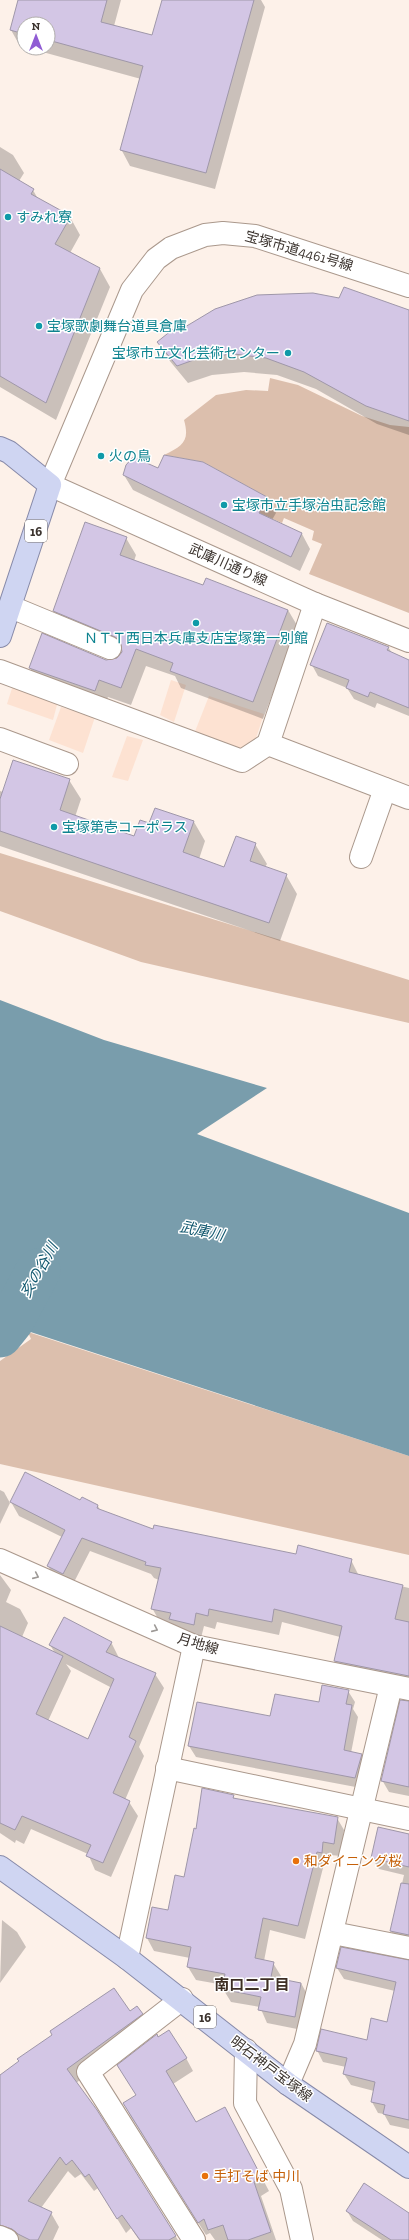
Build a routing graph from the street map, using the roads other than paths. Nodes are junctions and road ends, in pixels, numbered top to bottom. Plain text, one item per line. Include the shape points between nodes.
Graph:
1 (409, 286) edge
2 (0, 448) edge
3 (50, 485) junction
4 (315, 604) junction
5 (11, 607) junction
6 (0, 636) edge
7 (409, 641) edge
8 (110, 648) dead end
9 (0, 671) edge
10 (0, 739) edge
11 (268, 744) junction
12 (67, 764) dead end
13 (385, 789) junction
14 (409, 798) edge
15 (361, 857) dead end
16 (0, 1560) edge
17 (194, 1646) junction
18 (400, 1688) edge
19 (167, 1768) junction
20 (362, 1809) junction
21 (409, 1819) edge
22 (0, 1867) edge
23 (333, 1933) junction
24 (409, 1948) edge
25 (127, 1958) junction
26 (182, 1999) junction
27 (246, 2050) junction
28 (288, 2084) junction
29 (409, 2168) edge
30 (0, 2237) edge
31 (7, 2240) edge
32 (194, 2240) edge
33 (302, 2240) edge

1 - 3 street, 宝塚市道4461号線 via 255,236 211,234 187,240 171,248 156,259 132,290
2 - 3 main road
3 - 4 street, 武庫川通り線
3 - 5 main road, 16
4 - 7 street, 武庫川通り線
4 - 11 street
5 - 6 main road, 16
5 - 8 street
9 - 11 street via 242,761
10 - 12 street
11 - 13 street
13 - 14 street
13 - 15 street
16 -> 17 street, 月地線
17 - 18 street, 月地線
17 - 19 street
18 - 20 street
19 - 20 street
19 - 25 street
20 - 21 street
20 - 23 street
22 - 25 main road, 明石神戸宝塚線 / 16
23 - 24 street
23 - 28 street via 305,2044
25 - 26 main road, 明石神戸宝塚線 / 16
26 - 27 main road, 明石神戸宝塚線 / 16
26 - 32 street via 88,2072
27 - 28 main road, 明石神戸宝塚線 / 16
27 - 33 street via 244,2102 291,2189
28 - 29 main road, 明石神戸宝塚線 / 16
30 - 31 street

